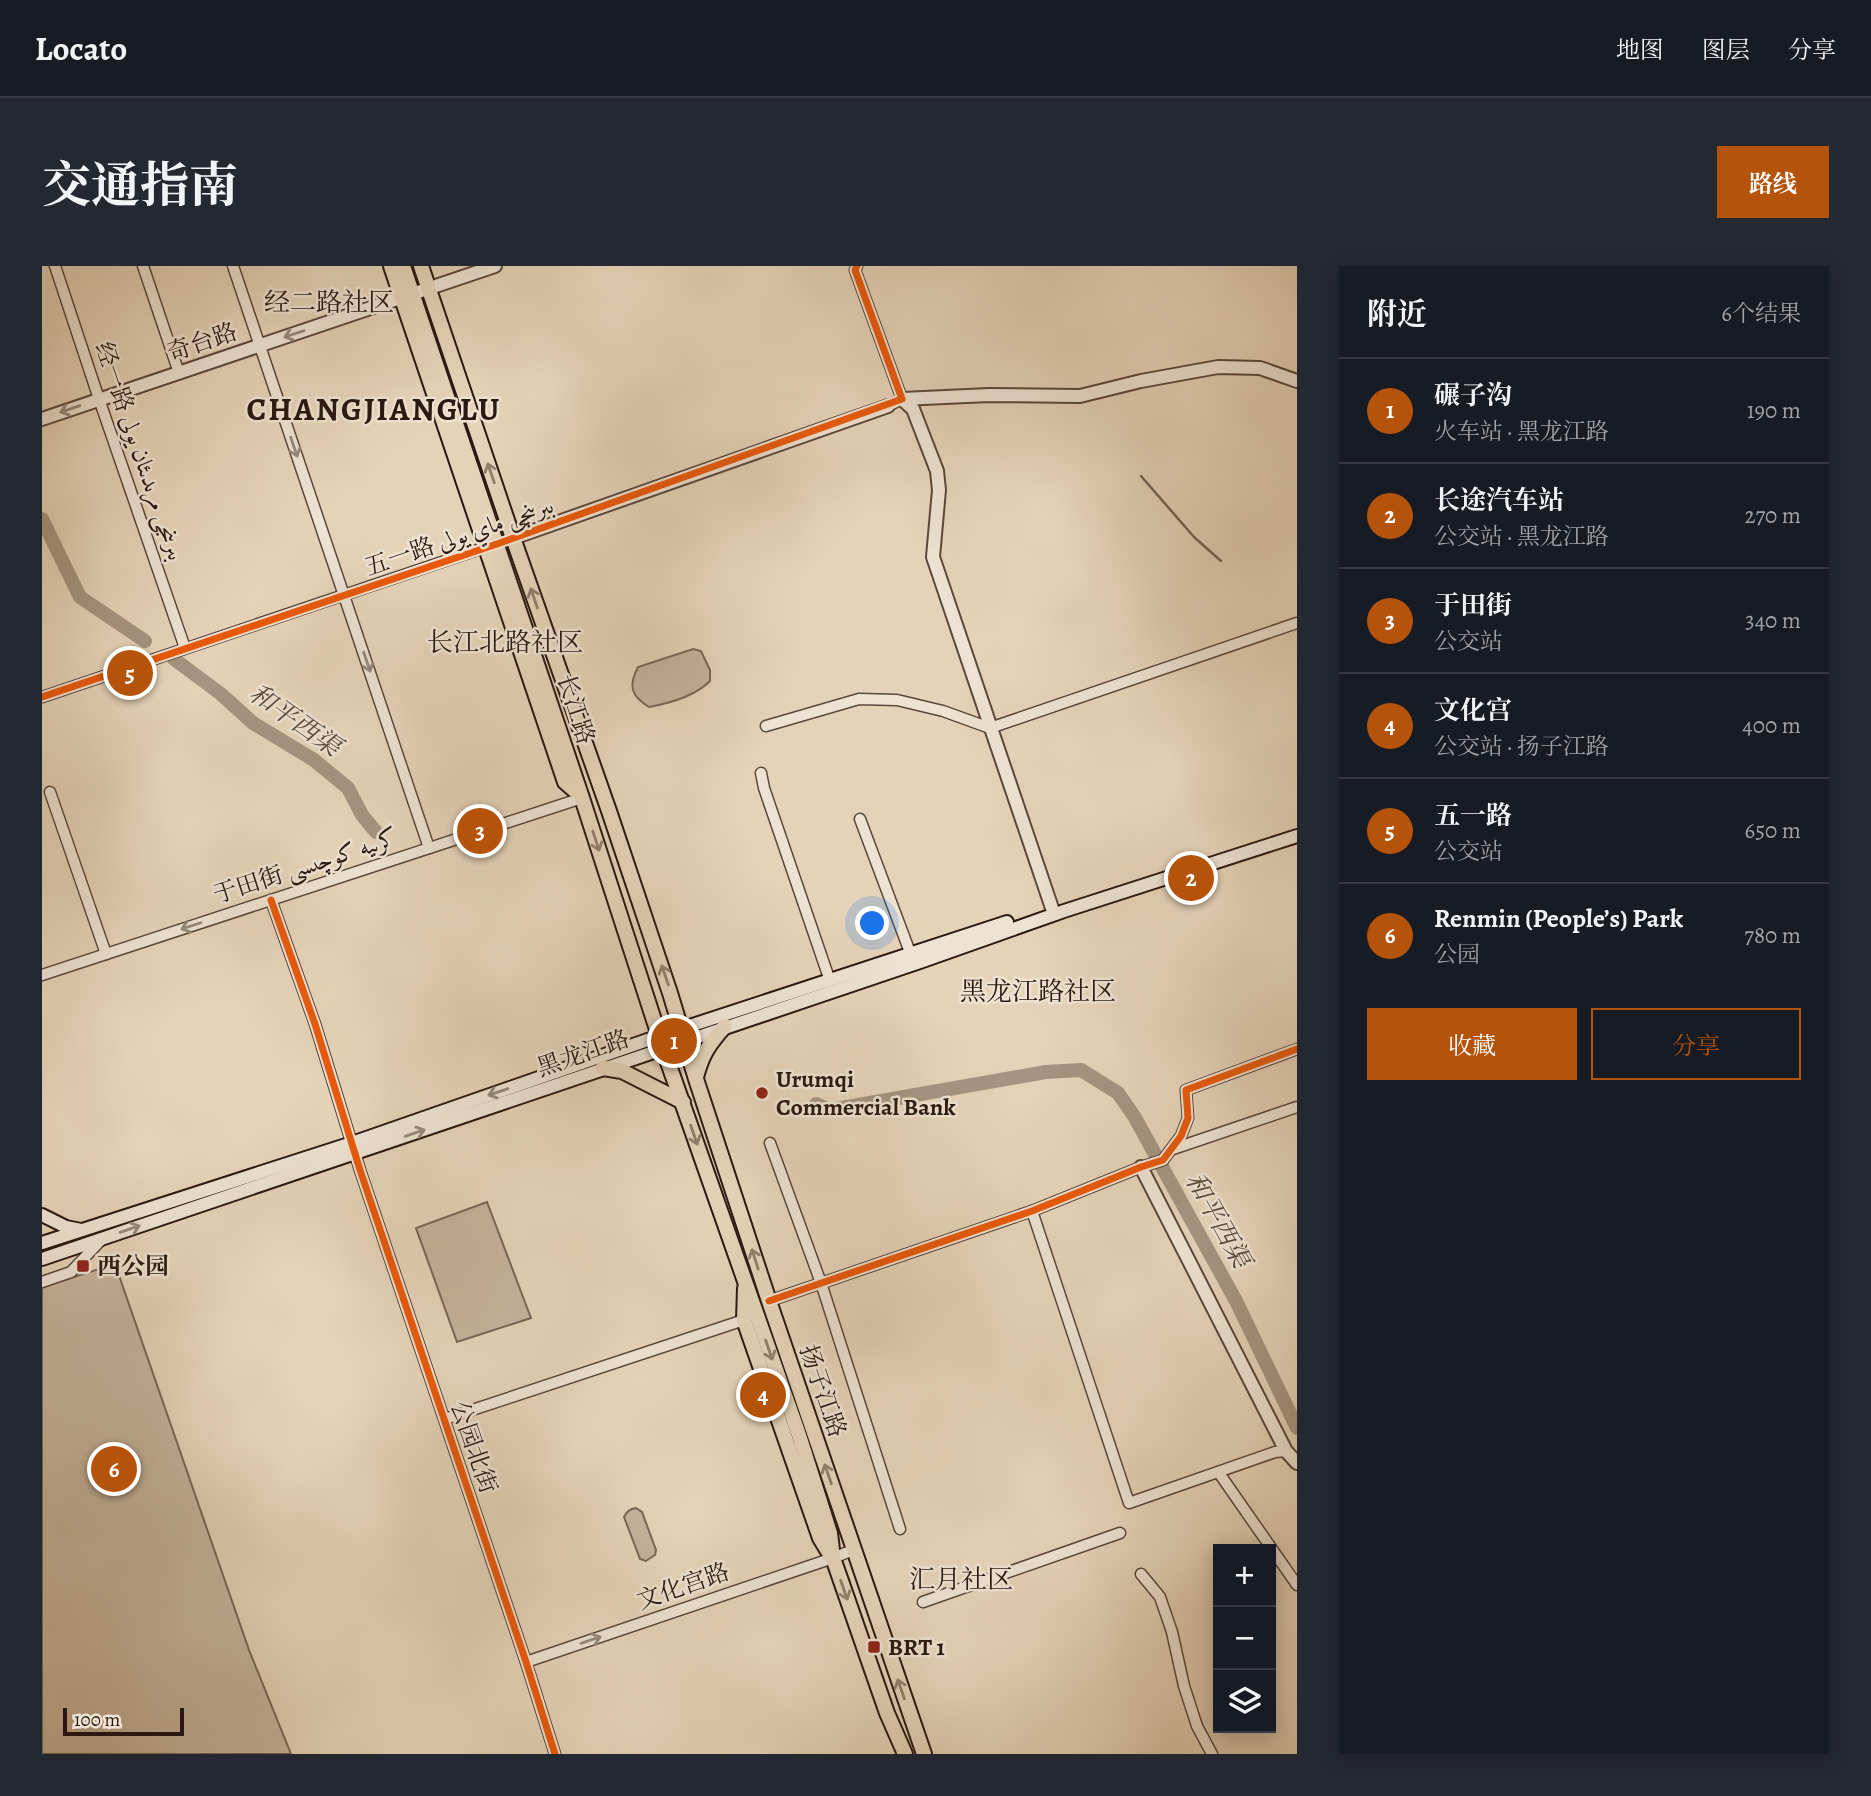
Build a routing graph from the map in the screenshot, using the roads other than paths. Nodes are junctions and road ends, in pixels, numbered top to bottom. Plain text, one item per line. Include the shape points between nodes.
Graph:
1 (55, 266) edge
2 (143, 266) edge
3 (233, 266) edge
4 (391, 266) edge
5 (403, 266) edge
6 (421, 266) edge
7 (495, 266) edge
8 (857, 266) edge
9 (428, 289) junction
10 (407, 297) junction
11 (260, 345) junction
12 (179, 373) junction
13 (1297, 381) edge
14 (99, 399) junction
15 (902, 399) junction
16 (888, 406) joint
17 (42, 419) edge
18 (513, 538) junction
19 (492, 545) junction
20 (344, 596) junction
21 (1297, 623) edge
22 (185, 648) junction
23 (42, 697) edge
24 (766, 726) dead end
25 (990, 728) junction
26 (761, 773) dead end
27 (50, 792) dead end
28 (582, 798) junction
29 (860, 819) dead end
30 (1297, 827) edge
31 (1297, 836) edge
32 (429, 848) junction
33 (271, 900) junction
34 (1053, 910) junction
35 (106, 954) junction
36 (911, 955) junction
37 (42, 975) edge
38 (830, 981) junction
39 (725, 1026) junction
40 (683, 1035) junction
41 (661, 1042) junction
42 (1297, 1049) edge
43 (603, 1068) junction
44 (696, 1079) junction
45 (683, 1102) junction
46 (1297, 1107) edge
47 (770, 1143) dead end
48 (353, 1148) junction
49 (1172, 1149) junction
50 (1142, 1167) junction
51 (1032, 1211) junction
52 (42, 1215) edge
53 (85, 1231) junction
54 (103, 1238) junction
55 (42, 1244) edge
56 (42, 1259) edge
57 (745, 1279) junction
58 (42, 1282) edge
59 (821, 1283) junction
60 (769, 1301) junction
61 (744, 1320) junction
62 (444, 1419) junction
63 (1286, 1451) junction
64 (1297, 1463) edge
65 (1219, 1473) junction
66 (900, 1529) dead end
67 (1120, 1533) dead end
68 (853, 1550) junction
69 (833, 1558) junction
70 (1141, 1574) dead end
71 (1297, 1586) edge
72 (923, 1602) dead end
73 (526, 1662) junction
74 (887, 1713) junction
75 (555, 1754) edge
76 (894, 1754) edge
77 (905, 1754) edge
78 (924, 1754) edge
79 (1212, 1754) edge

1 - 14 street, 经一路 بىرىنجى مرىدىئان يولى
2 - 12 street
3 - 11 street
4 - 10 main road
5 - 10 main road, 长江路
6 - 9 main road, 长江路
7 - 9 main road, 奇台路
8 - 15 street
9 - 10 main road, 奇台路
18 -> 9 main road, 长江路
10 -> 11 main road, 奇台路
10 - 19 main road, 长江路
11 - 12 main road, 奇台路
11 -> 20 street
12 - 14 main road, 奇台路
13 - 15 main road via 1260,368 1218,367 1080,396
14 -> 17 main road, 奇台路
14 - 22 street, 经一路 بىرىنجى مرىدىئان يولى
15 - 16 street
15 - 25 main road via 913,409 937,471 933,556
16 - 18 main road, 五一路 بىرىنچى ماي يولى
18 - 19 street, 五一路 بىرىنچى ماي يولى
40 -> 18 main road, 长江路
19 - 20 street, 五一路 بىرىنچى ماي يولى
19 - 28 main road, 长江路
20 - 22 street, 五一路 بىرىنچى ماي يولى
20 -> 32 street
21 - 25 street
22 - 23 street, 五一路 بىرىنچى ماي يولى
24 - 25 street via 859,699 897,700
25 - 34 main road
26 - 38 street
27 - 35 street
28 - 32 street, 于田街 كرىيە كوچىسى
28 -> 41 main road, 长江路
29 - 36 street
30 - 34 main road, 黑龙江路
31 - 34 main road, 黑龙江路
32 - 33 street, 于田街 كرىيە كوچىسى
33 -> 35 street, 于田街 كرىيە كوچىسى
33 - 48 street, 公园北街
34 - 36 main road, 黑龙江路
34 - 39 main road, 黑龙江路 via 920,962
35 - 37 street, 于田街 كرىيە كوچىسى
36 - 38 main road, 黑龙江路
38 - 40 main road, 黑龙江路
39 - 40 main road, 黑龙江路
39 - 44 main road via 701,1058
40 - 41 main road, 黑龙江路
40 - 44 main road, 扬子江路
41 - 43 main road, 黑龙江路
41 - 45 main road, 扬子江路
41 -> 48 main road, 黑龙江路
42 - 49 street via 1186,1090 1188,1118
43 - 45 main road via 622,1071
48 -> 43 main road, 黑龙江路
60 -> 44 main road, 扬子江路
45 -> 57 main road, 扬子江路
46 - 49 street
47 - 59 street
48 - 53 main road, 黑龙江路
54 -> 48 main road, 黑龙江路
48 - 62 street, 公园北街
49 - 50 street via 1163,1160
50 - 51 street
50 - 63 main road
51 - 59 street
51 - 65 street via 1129,1503
52 - 53 main road
53 - 55 main road, 黑龙江路
54 - 56 main road, 黑龙江路
54 - 58 street via 71,1272
57 - 61 main road
57 -> 69 main road, 扬子江路 via 830,1533
59 - 60 street
59 - 66 street
68 -> 60 main road, 扬子江路
61 - 62 street
61 - 69 main road via 820,1538
62 - 73 street, 公园北街
63 - 64 main road
63 - 65 street
65 - 71 street
67 - 72 street
68 - 69 street, 文化宫路
78 -> 68 main road, 扬子江路
73 -> 69 street, 文化宫路
69 -> 74 main road, 扬子江路
70 - 79 street via 1160,1597 1197,1726
73 - 75 street, 公园北街
74 - 76 main road
74 - 77 main road, 扬子江路

